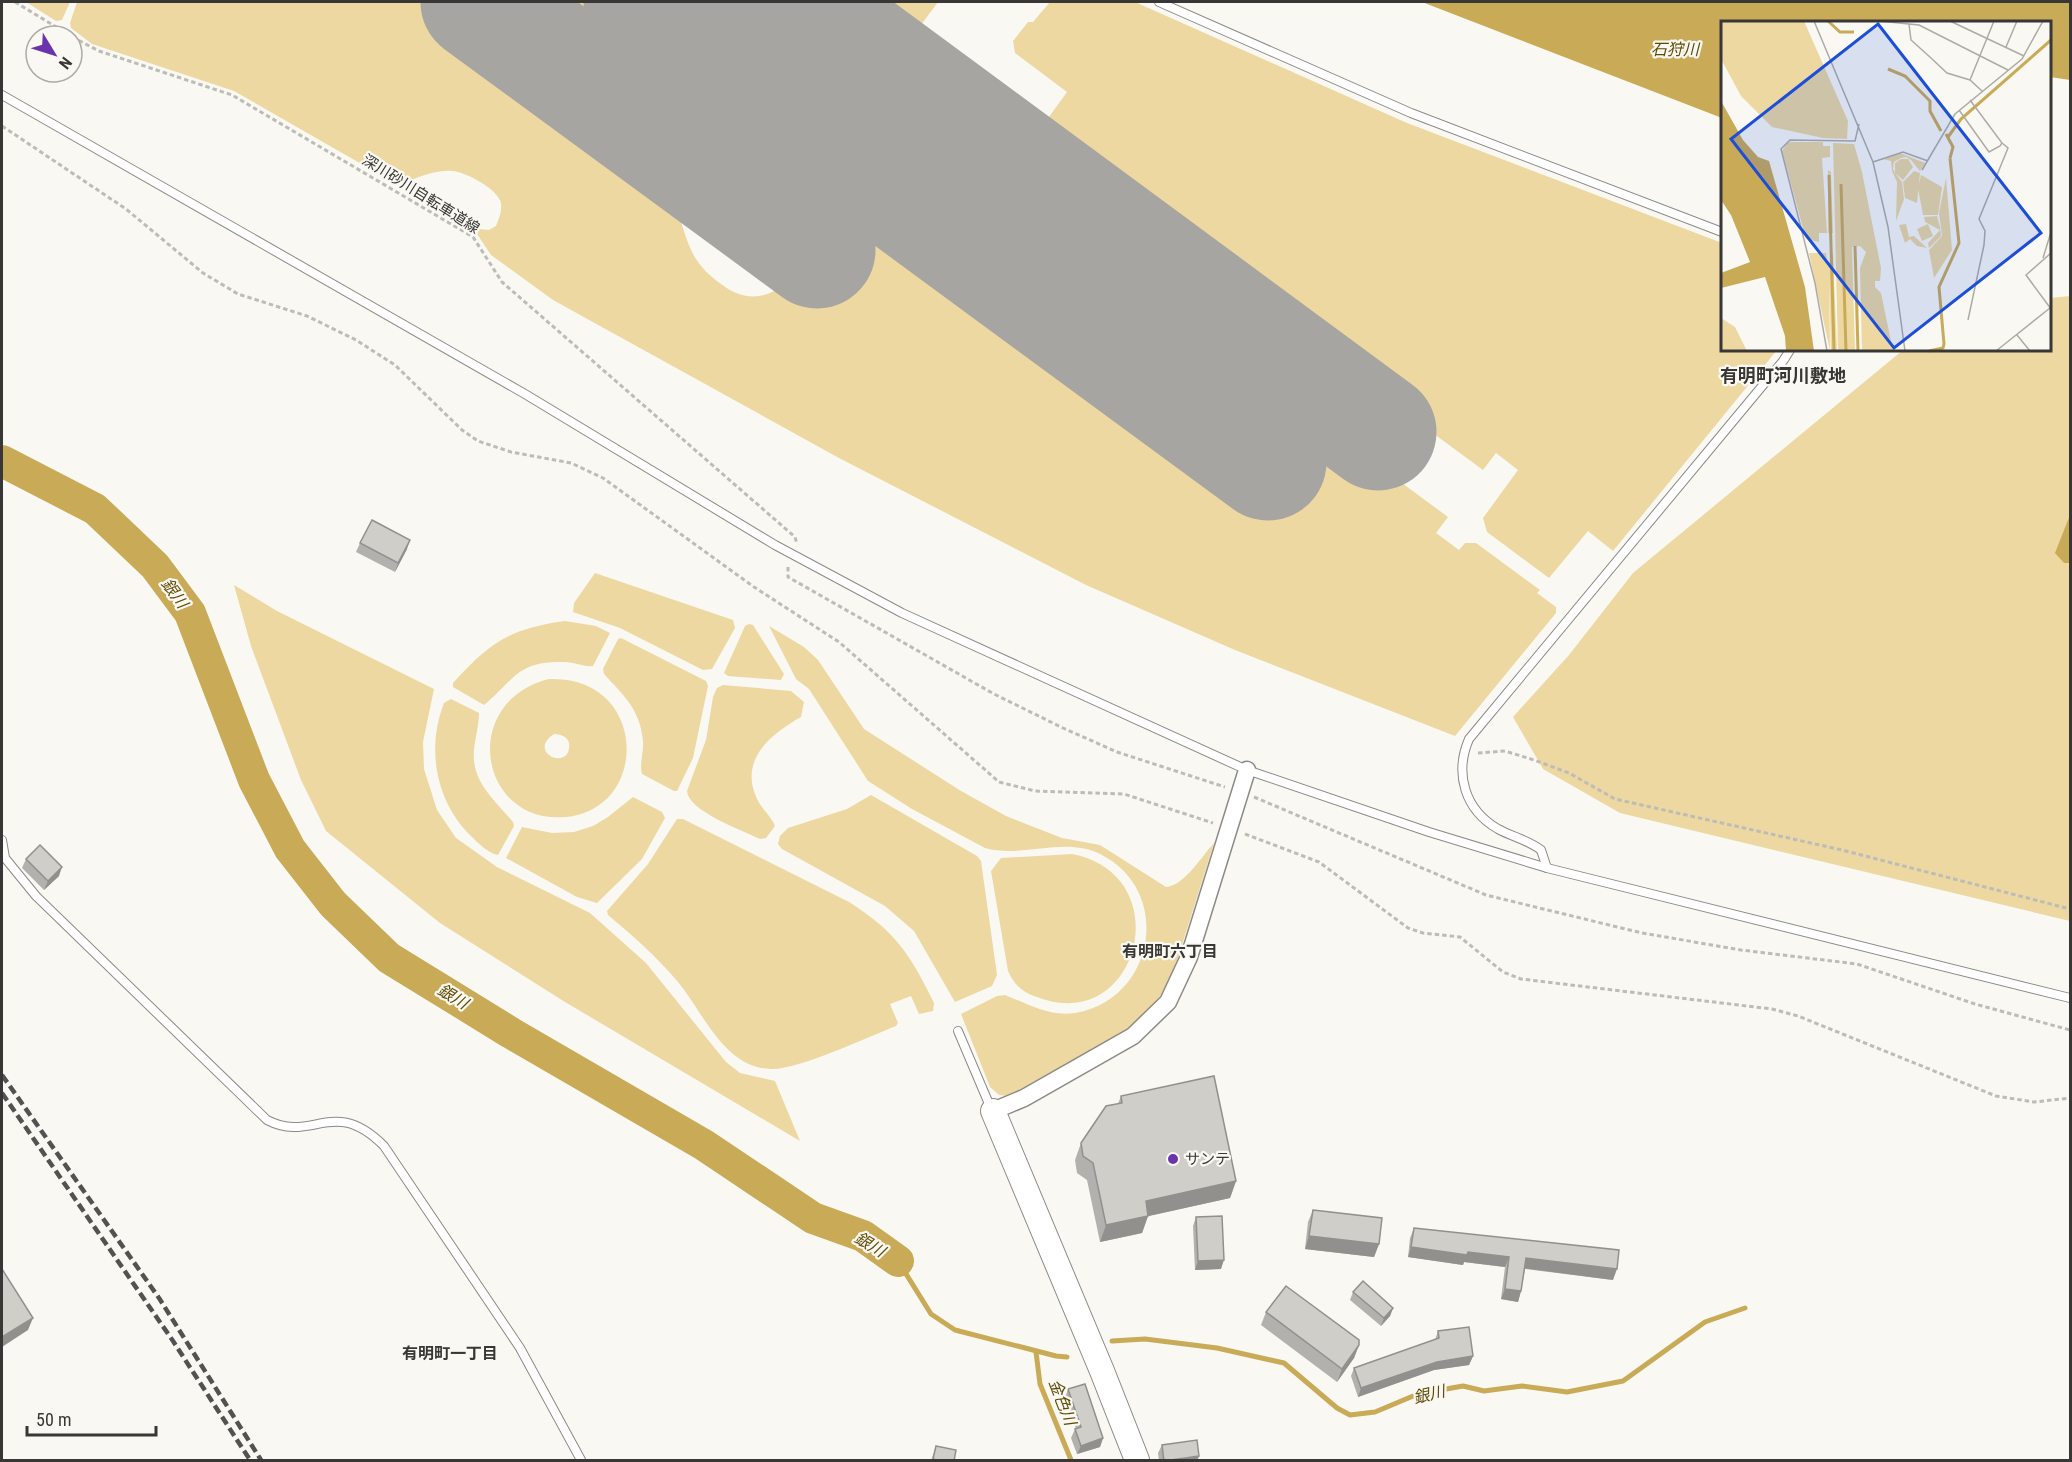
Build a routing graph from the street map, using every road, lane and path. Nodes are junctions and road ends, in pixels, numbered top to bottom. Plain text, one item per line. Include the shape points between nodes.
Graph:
1 (15, 2) edge
2 (1159, 2) edge
3 (51, 24) edge
4 (84, 43) edge
5 (2, 95) edge
6 (2, 126) edge
7 (1721, 232) edge
8 (1789, 351) edge
9 (794, 555) junction
10 (1461, 756) junction
11 (1247, 770) junction
12 (1229, 828) junction
13 (2, 840) edge
14 (1547, 867) junction
15 (2070, 909) edge
16 (2070, 998) edge
17 (958, 1031) dead end
18 (2070, 1098) edge
19 (993, 1111) junction
20 (581, 1461) edge
21 (1137, 1461) edge

1 - 3 path, 深川砂川自転車道線
2 - 7 lane via 1411,113
4 - 9 path, 深川砂川自転車道線 via 232,95 473,237 501,282 795,537
5 - 9 lane via 525,394
6 - 12 path via 126,209 203,273 238,294 308,316 395,365 478,441 511,453 571,463 603,478 839,642 999,782 1035,791 1124,794
8 - 10 lane via 1488,713
9 - 11 lane via 902,613
10 - 14 lane via 1461,780 1470,803 1485,820 1541,850
10 - 15 path via 1505,751 1569,773 1615,799 1842,850
11 - 12 street
11 - 14 lane via 1429,832
12 - 18 path via 1319,862 1408,928 1460,937 1503,972 1521,980 1772,1009 1996,1096 2034,1102
12 - 19 street via 1189,957 1168,1002 1133,1036 1024,1098
13 - 20 lane via 5,858 36,896 267,1120 293,1128 324,1121 350,1122 368,1130 384,1146 520,1348
14 - 16 lane
17 - 19 lane
19 - 21 street

